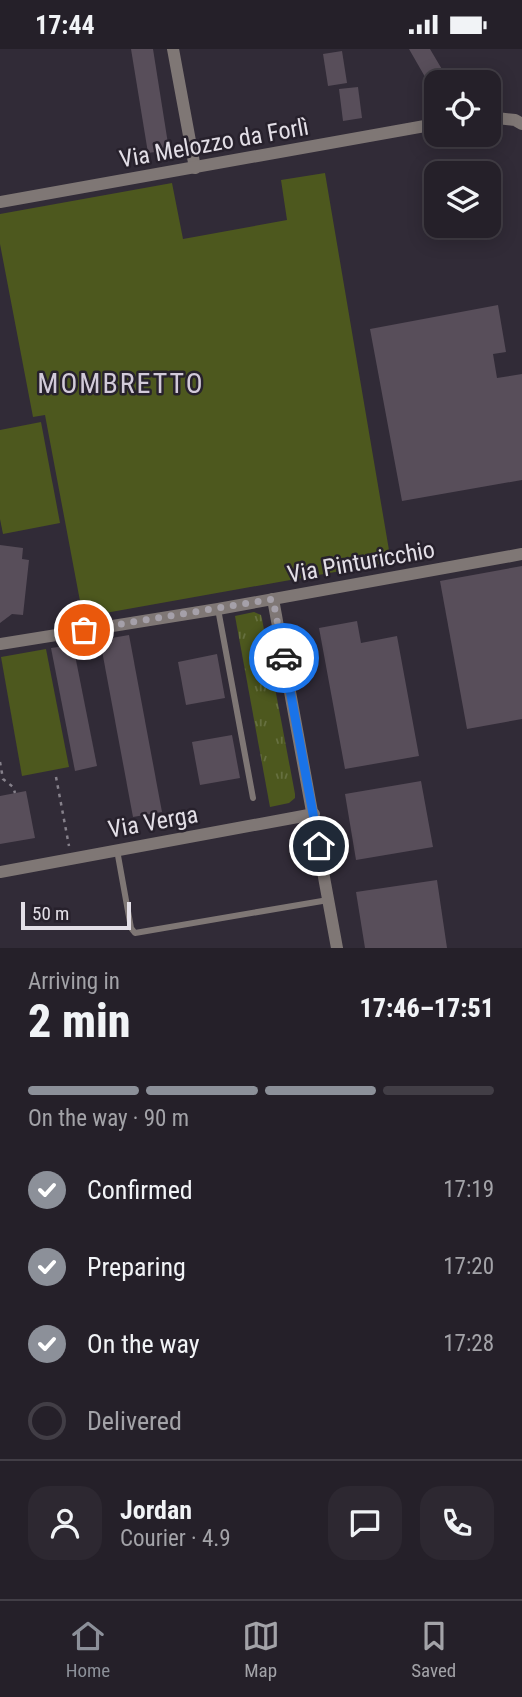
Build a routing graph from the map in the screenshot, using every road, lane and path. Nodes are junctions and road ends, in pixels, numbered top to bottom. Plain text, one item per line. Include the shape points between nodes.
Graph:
1 (173, 49) edge
2 (501, 118) edge
3 (522, 124) edge
4 (424, 126) edge
5 (195, 168) junction
6 (0, 202) edge
7 (522, 554) edge
8 (273, 599) junction
9 (218, 609) junction
10 (0, 644) edge
11 (0, 762) edge
12 (55, 777) dead end
13 (2, 780) edge
14 (15, 793) dead end
15 (253, 799) dead end
16 (314, 814) junction
17 (117, 851) junction
18 (72, 859) junction
19 (0, 872) edge
20 (328, 900) junction
21 (337, 948) edge

1 - 5 street
2 - 3 street
4 - 5 street, Via Melozzo da Forlì
5 - 6 street, Via Melozzo da Forlì
7 - 8 street, Via Pinturicchio
8 - 9 street, Via Pinturicchio
8 - 16 street
9 - 10 street, Via Pinturicchio
9 - 15 lane
11 - 13 path
12 - 18 path
13 - 14 path
16 - 17 street, Via Verga
16 - 20 street
17 - 18 street, Via Verga
17 - 20 lane via 135,933
18 - 19 street, Via Verga
20 - 21 street

